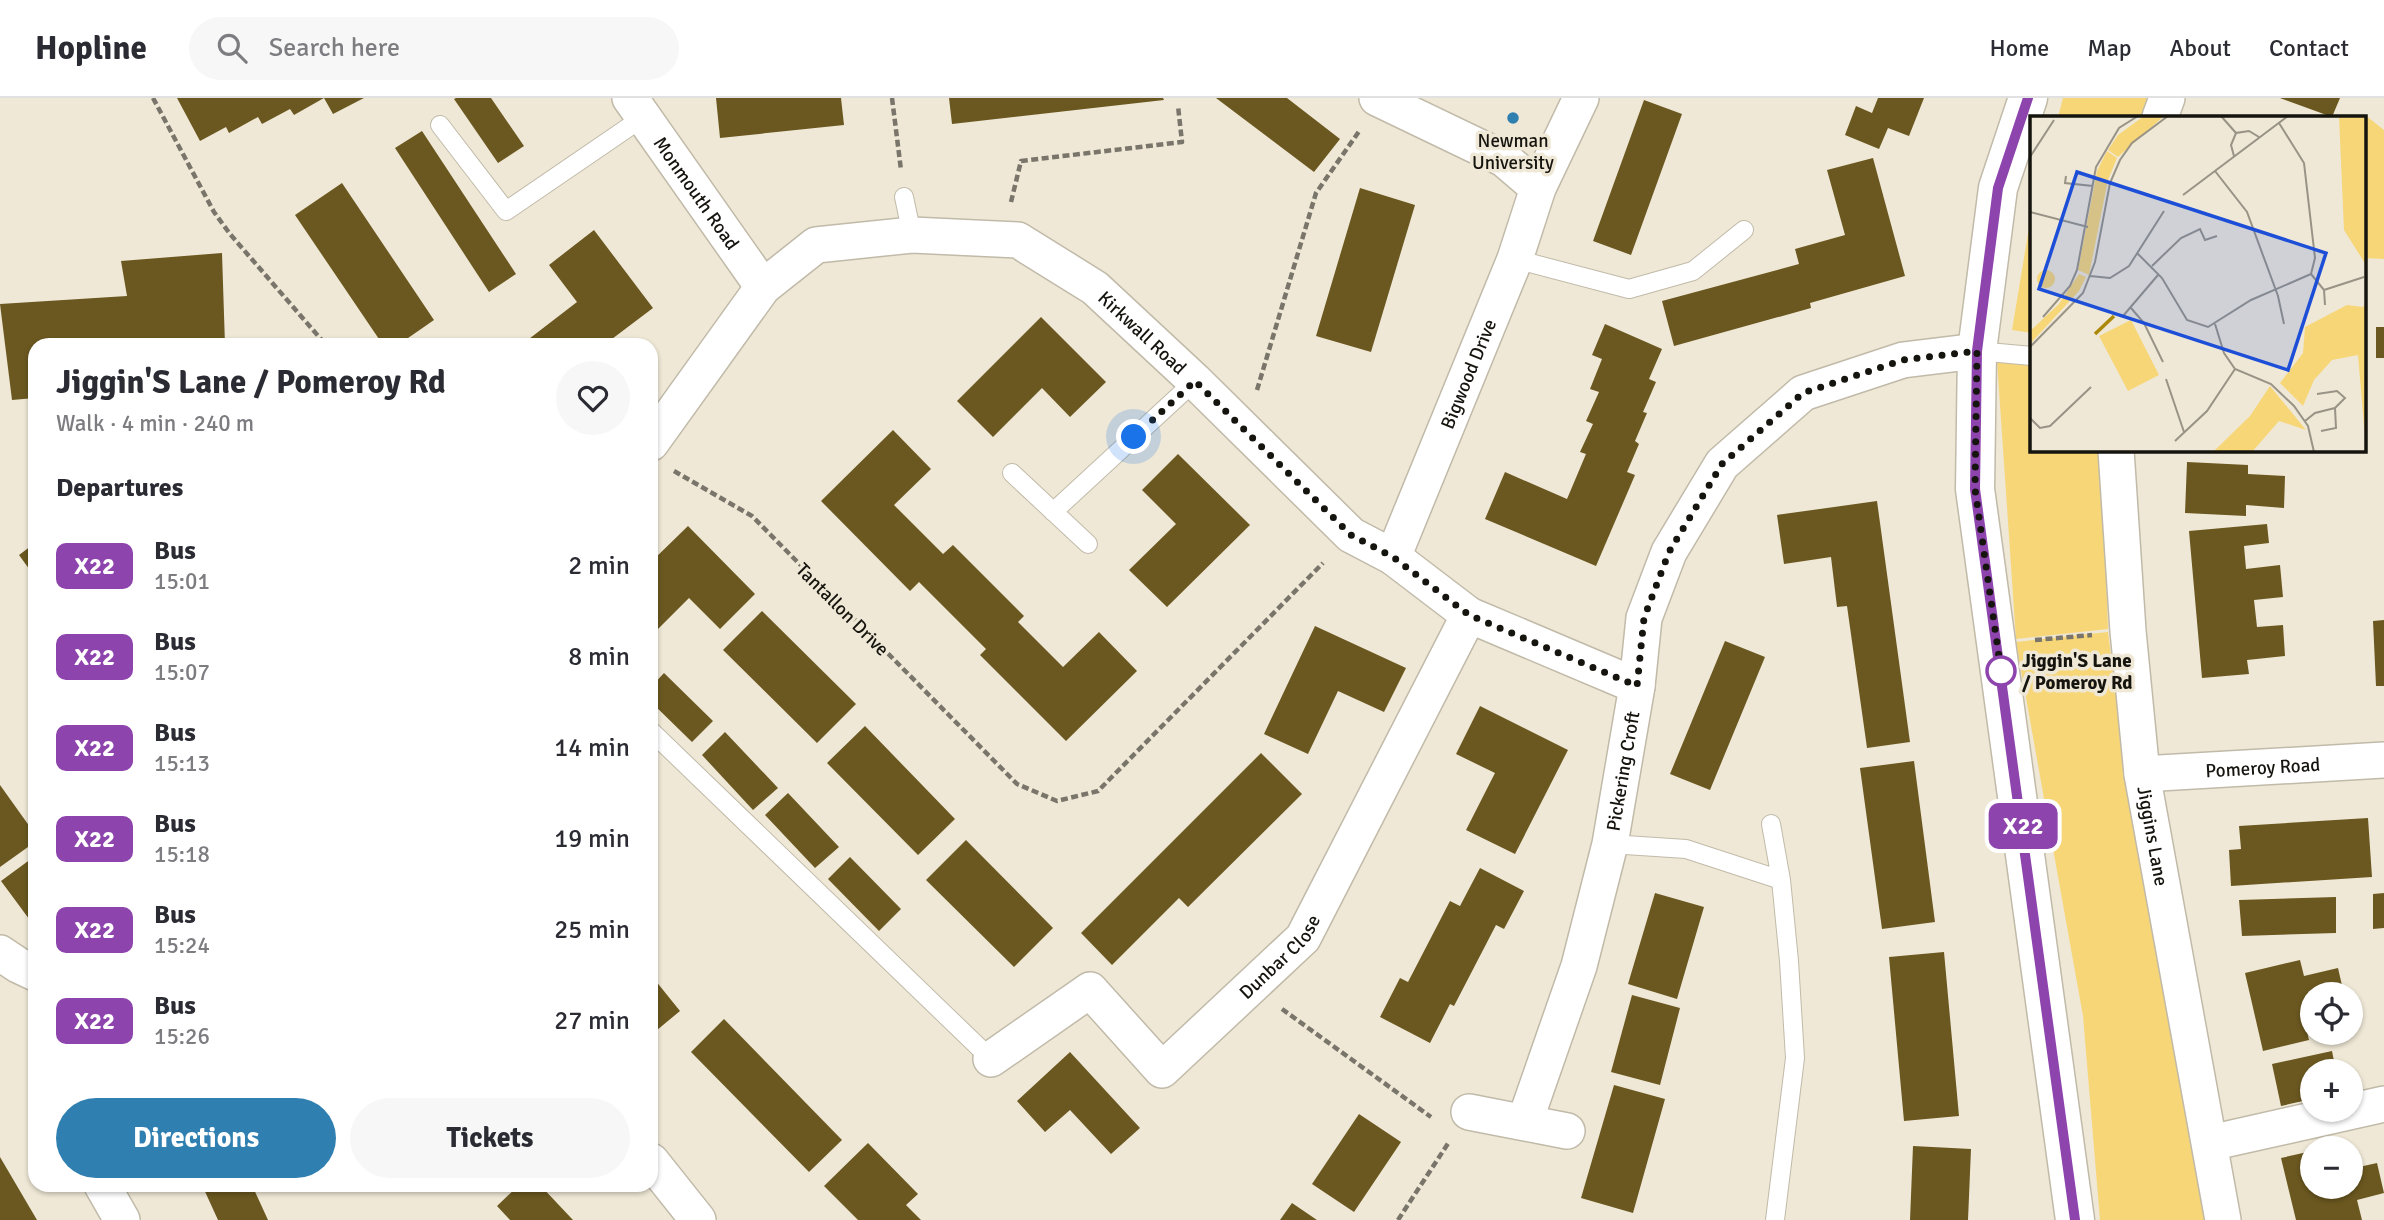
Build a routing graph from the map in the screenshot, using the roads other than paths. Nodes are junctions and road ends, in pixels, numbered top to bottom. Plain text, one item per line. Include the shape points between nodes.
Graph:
1 (1581, 98) edge
2 (2028, 98) edge
3 (2167, 98) edge
4 (1379, 99) edge
5 (637, 107) edge
6 (2160, 116) edge
7 (440, 125) dead end
8 (1538, 188) junction
9 (904, 197) road end
10 (1744, 230) dead end
11 (912, 235) junction
12 (1515, 259) junction
13 (763, 287) junction
14 (1977, 351) junction
15 (2030, 356) edge
16 (1195, 381) junction
17 (658, 433) edge
18 (2116, 452) edge
19 (1012, 473) dead end
20 (1052, 512) junction
21 (1088, 544) dead end
22 (1393, 557) junction
23 (1469, 615) junction
24 (1637, 686) junction
25 (658, 738) edge
26 (2384, 760) edge
27 (2142, 774) junction
28 (1771, 824) dead end
29 (1610, 844) junction
30 (1781, 880) junction
31 (0, 953) edge
32 (28, 970) edge
33 (991, 1059) joint
34 (2384, 1104) edge
35 (1525, 1121) junction
36 (1462, 1123) road end
37 (1567, 1131) dead end
38 (2210, 1143) junction
39 (658, 1170) edge
40 (106, 1192) edge
41 (122, 1220) edge
42 (698, 1220) edge
43 (1775, 1220) edge
44 (2076, 1220) edge
45 (2222, 1220) edge

1 - 8 street, Bigwood Drive
2 - 14 street via 1998,188
3 - 6 street
4 - 8 street via 1504,159
5 - 7 lane via 506,211
5 - 13 street, Monmouth Road
8 - 12 street, Bigwood Drive
9 - 11 lane
10 - 12 lane via 1693,271 1629,289
11 - 13 street, Kirkwall Road via 816,245
11 - 16 street, Kirkwall Road via 1018,240 1095,289
12 - 22 street, Bigwood Drive
13 - 17 street, Kirkwall Road
14 - 15 lane
14 - 24 street, Pickering Croft via 1903,360 1803,393 1722,464 1669,552 1644,618
14 - 44 street via 1975,489
16 - 20 lane
16 - 22 street, Kirkwall Road via 1351,535
18 - 27 street, Jiggins Lane
19 - 20 lane
20 - 21 lane
22 - 23 street, Kirkwall Road
23 - 24 street, Kirkwall Road
23 - 33 street, Dunbar Close via 1303,938 1162,1070 1090,990
24 - 29 street, Pickering Croft
25 - 33 lane
26 - 27 street, Pomeroy Road
27 - 38 street, Jiggins Lane
28 - 30 lane
29 - 30 lane via 1686,849
29 - 35 street, Pickering Croft via 1579,966
30 - 43 lane via 1795,1058
31 - 32 street
34 - 38 street
35 - 36 street
35 - 37 street
38 - 45 street, Jiggins Lane
39 - 42 street
40 - 41 street

